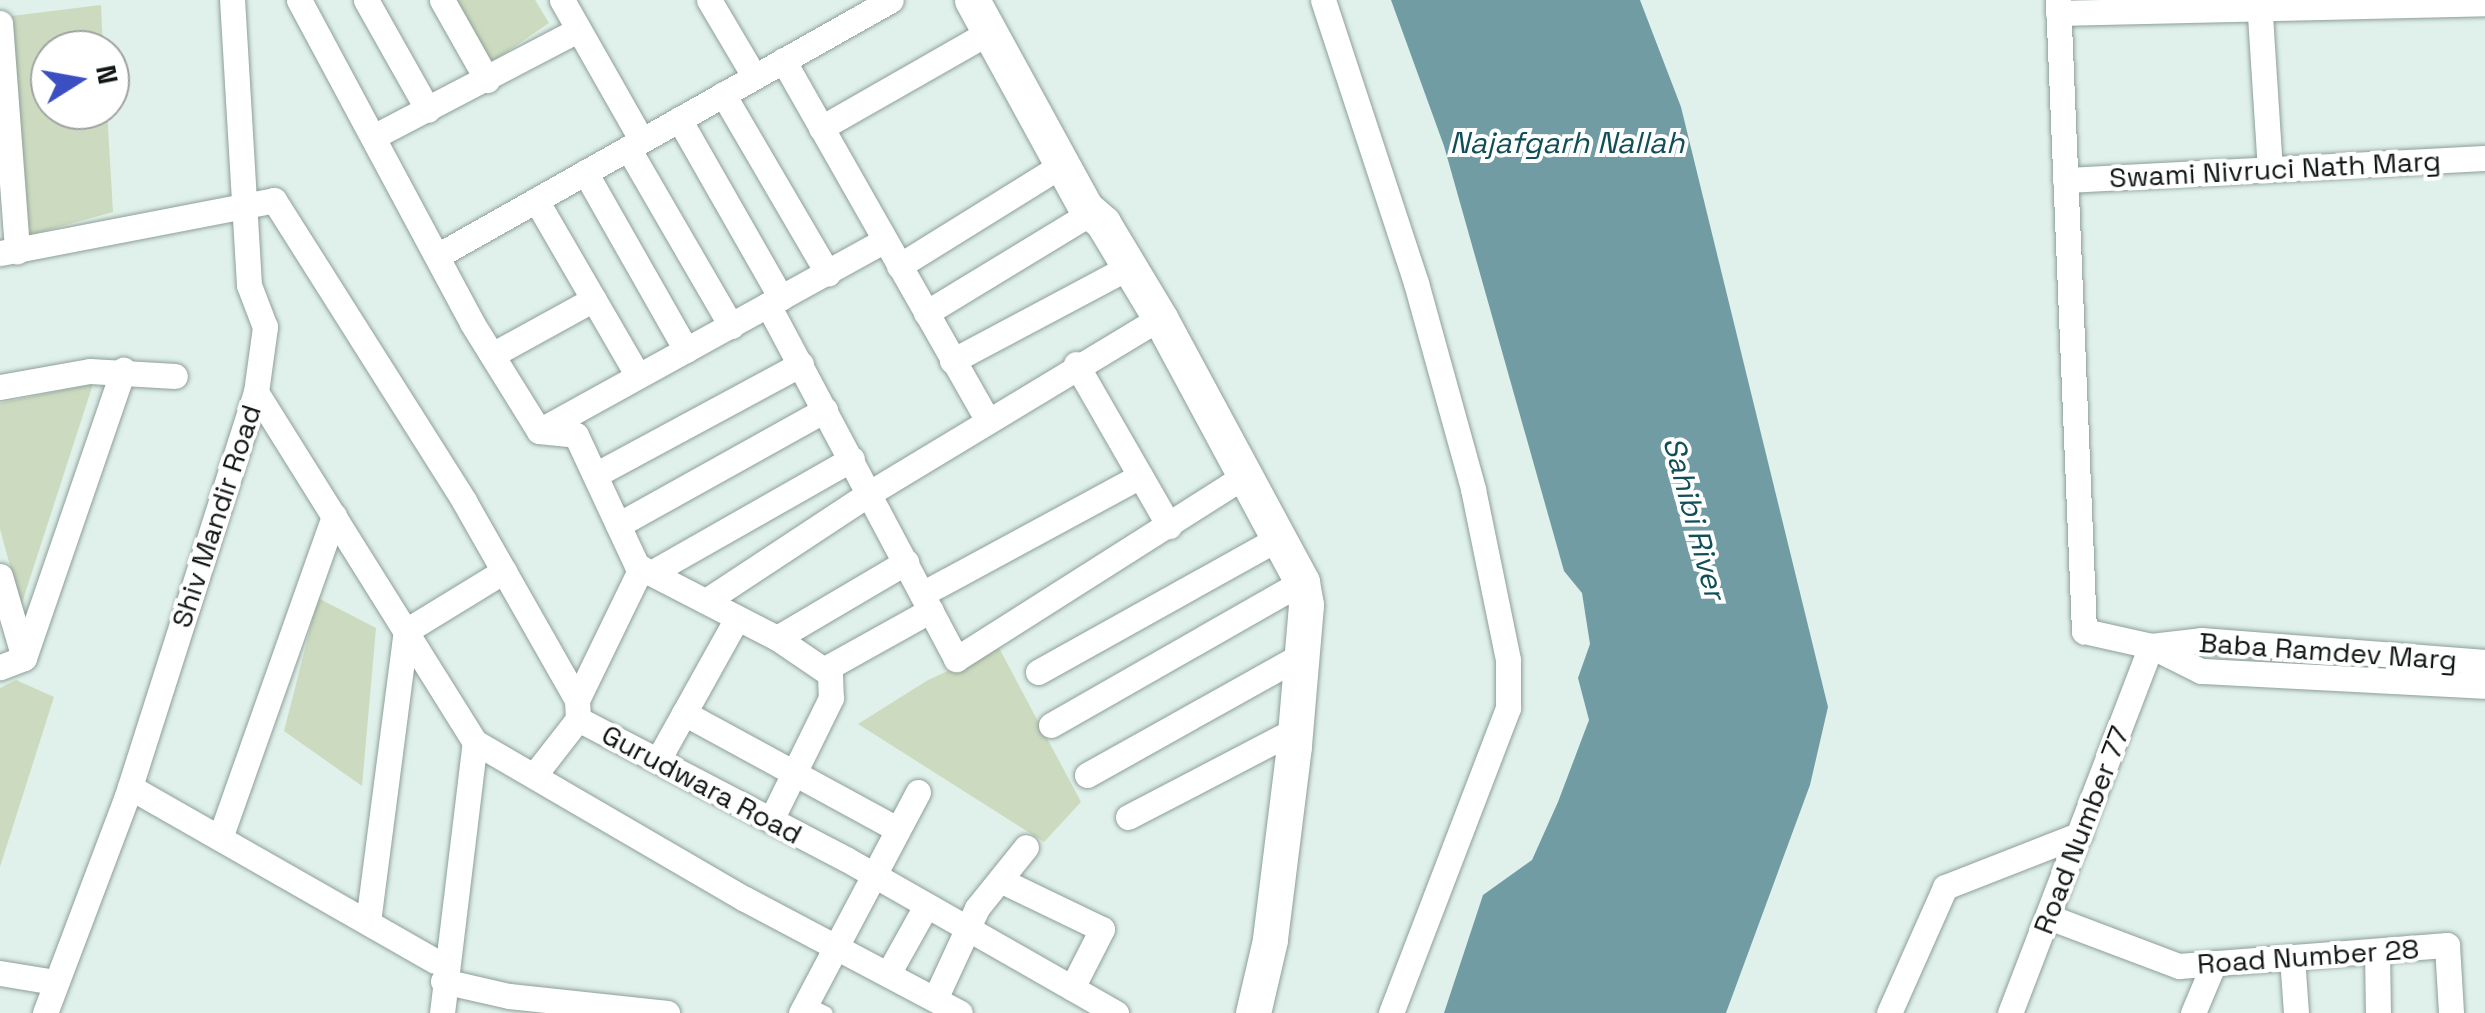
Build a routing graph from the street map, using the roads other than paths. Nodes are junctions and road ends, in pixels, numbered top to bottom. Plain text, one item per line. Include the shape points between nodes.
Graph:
1 (232, 0) edge
2 (299, 0) edge
3 (366, 0) edge
4 (442, 0) edge
5 (562, 0) edge
6 (708, 0) edge
7 (892, 0) edge
8 (972, 0) edge
9 (1323, 0) edge
10 (2485, 3) edge
11 (2259, 4) edge
12 (2058, 6) edge
13 (849, 10) edge
14 (991, 16) edge
15 (0, 24) edge
16 (578, 30) junction
17 (783, 60) junction
18 (754, 76) junction
19 (487, 80) junction
20 (723, 94) junction
21 (428, 110) junction
22 (679, 119) junction
23 (821, 128) junction
24 (373, 137) junction
25 (634, 144) junction
26 (2485, 158) edge
27 (1062, 165) junction
28 (2270, 170) junction
29 (585, 172) junction
30 (2065, 180) junction
31 (536, 200) junction
32 (246, 205) junction
33 (1098, 218) junction
34 (885, 240) junction
35 (8, 252) edge
36 (437, 256) junction
37 (899, 266) junction
38 (1129, 267) junction
39 (828, 274) junction
40 (594, 299) junction
41 (774, 301) junction
42 (926, 313) junction
43 (1160, 318) junction
44 (731, 326) junction
45 (686, 350) junction
46 (492, 356) junction
47 (952, 360) junction
48 (800, 364) junction
49 (1076, 364) junction
50 (122, 370) junction
51 (176, 376) dead end
52 (638, 376) junction
53 (0, 387) edge
54 (256, 392) junction
55 (826, 410) junction
56 (988, 419) junction
57 (539, 431) junction
58 (852, 459) junction
59 (1246, 475) junction
60 (594, 476) junction
61 (1140, 476) junction
62 (868, 494) junction
63 (334, 516) junction
64 (618, 525) junction
65 (1169, 526) junction
66 (1279, 538) junction
67 (906, 562) junction
68 (504, 571) junction
69 (646, 571) junction
70 (0, 576) edge
71 (1302, 582) junction
72 (706, 601) junction
73 (926, 602) junction
74 (737, 618) junction
75 (406, 631) junction
76 (777, 638) junction
77 (2151, 646) junction
78 (1302, 655) junction
79 (12, 662) edge
80 (2485, 662) edge
81 (825, 669) junction
82 (1038, 672) dead end
83 (2485, 686) edge
84 (577, 709) junction
85 (684, 713) junction
86 (1051, 725) dead end
87 (1295, 730) junction
88 (475, 742) junction
89 (658, 760) junction
90 (794, 768) junction
91 (536, 773) junction
92 (1088, 775) dead end
93 (130, 786) junction
94 (918, 792) dead end
95 (1128, 817) dead end
96 (771, 820) junction
97 (897, 829) junction
98 (2080, 834) junction
99 (220, 838) junction
100 (1026, 847) dead end
101 (871, 875) junction
102 (1000, 880) junction
103 (926, 906) junction
104 (2049, 917) junction
105 (368, 922) junction
106 (970, 931) junction
107 (836, 946) junction
108 (2377, 950) junction
109 (2292, 957) junction
110 (2214, 964) junction
111 (439, 971) junction
112 (0, 973) edge
113 (888, 974) junction
114 (55, 982) junction
115 (1072, 988) junction
116 (935, 1000) junction
117 (811, 1010) edge
118 (45, 1013) edge
119 (442, 1013) edge
120 (668, 1013) edge
121 (960, 1013) edge
122 (1116, 1013) edge
123 (1253, 1013) edge
124 (1391, 1013) edge
125 (1889, 1013) edge
126 (2010, 1013) edge
127 (2192, 1013) edge
128 (2296, 1013) edge
129 (2378, 1013) edge
130 (2451, 1013) edge

1 - 32 street, Shiv Mandir Road
2 - 24 street
3 - 21 street
4 - 19 street
5 - 16 street
6 - 18 street
7 - 13 street
8 - 14 street
9 - 124 street via 1366,118 1431,339 1498,595 1508,660 1508,708
10 - 11 street
11 - 12 street
11 - 28 street
12 - 30 street
13 - 17 street
14 - 23 street
14 - 27 street
14 - 33 street via 1099,199
15 - 35 street
16 - 19 street
16 - 25 street
17 - 18 street
17 - 23 street
18 - 20 street
19 - 21 street
20 - 22 street
20 - 39 street
21 - 24 street
22 - 25 street
22 - 41 street
23 - 34 street
24 - 36 street
25 - 29 street
25 - 44 street
26 - 28 street, Swami Nivruci Nath Marg
27 - 33 street
27 - 37 street
28 - 30 street, Swami Nivruci Nath Marg
29 - 31 street
29 - 45 street
30 - 77 street via 2084,631
31 - 36 street
31 - 40 street
32 - 35 street
32 - 54 street, Shiv Mandir Road via 248,285 265,328
32 - 68 street, Gurudwara Road via 274,200
33 - 38 street
33 - 42 street
34 - 37 street
34 - 39 street
36 - 46 street
37 - 42 street
38 - 43 street
38 - 47 street
39 - 41 street
40 - 46 street
40 - 52 street
41 - 44 street
41 - 48 street
42 - 47 street
43 - 49 street
43 - 59 street
44 - 45 street
45 - 52 street
46 - 57 street
47 - 56 street
48 - 55 street
48 - 60 street
49 - 56 street
49 - 61 street
50 - 51 street
50 - 53 street
50 - 79 street
52 - 57 street
54 - 63 street
54 - 93 street, Shiv Mandir Road
55 - 58 street
55 - 64 street
56 - 62 street
57 - 60 street via 576,435
58 - 62 street
58 - 69 street
59 - 65 street
59 - 66 street
60 - 64 street
61 - 65 street
61 - 73 street
62 - 67 street
62 - 72 street
63 - 75 street
63 - 99 street
64 - 69 street
65 - 73 street via 956,660
66 - 71 street
66 - 82 street
67 - 73 street
67 - 76 street
68 - 75 street
68 - 84 street, Gurudwara Road
69 - 72 street
69 - 84 street
70 - 79 street
71 - 78 street
71 - 86 street
72 - 74 street
73 - 81 street
74 - 76 street
74 - 85 street
75 - 88 street
75 - 105 street
76 - 81 street
77 - 80 street, Baba Ramdev Marg via 2201,640
77 - 83 street, Baba Ramdev Marg via 2202,671
77 - 98 street, Road Number 77
78 - 87 street
78 - 92 street
81 - 90 street via 834,690
84 - 89 street, Gurudwara Road
84 - 91 street
85 - 89 street
85 - 90 street
87 - 95 street
87 - 123 street via 1270,940
88 - 91 street
88 - 111 street
89 - 96 street, Gurudwara Road
90 - 96 street
90 - 97 street
91 - 107 street
93 - 99 street
93 - 114 street, Shiv Mandir Road
94 - 97 street
96 - 101 street, Gurudwara Road
97 - 101 street
98 - 104 street, Road Number 77
98 - 125 street via 1945,887
99 - 105 street
100 - 102 street
101 - 103 street, Gurudwara Road
101 - 107 street
102 - 106 street via 977,908
102 - 115 street via 1102,928
103 - 106 street, Gurudwara Road
103 - 113 street
104 - 110 street, Road Number 28 via 2179,966
104 - 126 street, Road Number 77
105 - 111 street
106 - 115 street, Gurudwara Road
106 - 116 street
107 - 113 street
107 - 117 street
108 - 109 street, Road Number 28
108 - 129 street
108 - 130 street, Road Number 28 via 2447,945
109 - 110 street, Road Number 28
109 - 128 street
110 - 127 street
111 - 119 street
111 - 120 street via 509,996
112 - 114 street
113 - 116 street
114 - 118 street, Shiv Mandir Road
115 - 122 street, Gurudwara Road
116 - 121 street

